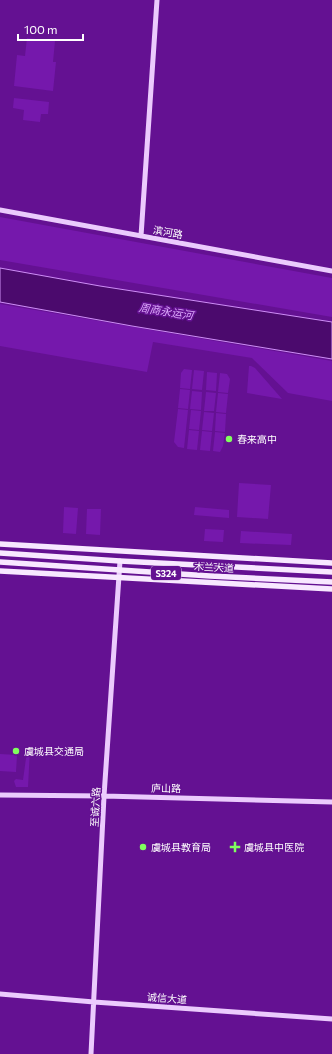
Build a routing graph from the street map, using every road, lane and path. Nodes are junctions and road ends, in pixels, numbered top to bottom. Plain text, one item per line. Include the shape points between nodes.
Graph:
1 (157, 0) edge
2 (0, 210) edge
3 (141, 236) junction
4 (332, 271) edge
5 (0, 544) edge
6 (0, 553) edge
7 (120, 561) junction
8 (0, 562) edge
9 (332, 563) edge
10 (119, 570) junction
11 (0, 571) edge
12 (332, 572) edge
13 (119, 578) junction
14 (332, 582) edge
15 (332, 589) edge
16 (0, 795) edge
17 (104, 796) junction
18 (332, 802) edge
19 (0, 994) edge
20 (94, 1002) junction
21 (332, 1019) edge
22 (91, 1054) edge

1 - 3 street
2 - 3 street, 滨河路
3 - 4 street, 滨河路
5 - 9 main road
6 - 7 main road, 木兰大道 / S324
7 - 10 street, 至诚六路
7 - 12 main road, 木兰大道 / S324
8 - 10 main road, 木兰大道 / S324
10 - 13 street, 至诚六路
10 - 14 main road, 木兰大道 / S324
11 - 13 main road
13 - 15 main road
13 - 17 street, 至诚六路
16 - 17 street, 庐山路
17 - 18 street, 庐山路
17 - 20 street, 至诚六路
19 - 20 street, 诚信大道
20 - 21 street, 诚信大道
20 - 22 street, 至诚六路

